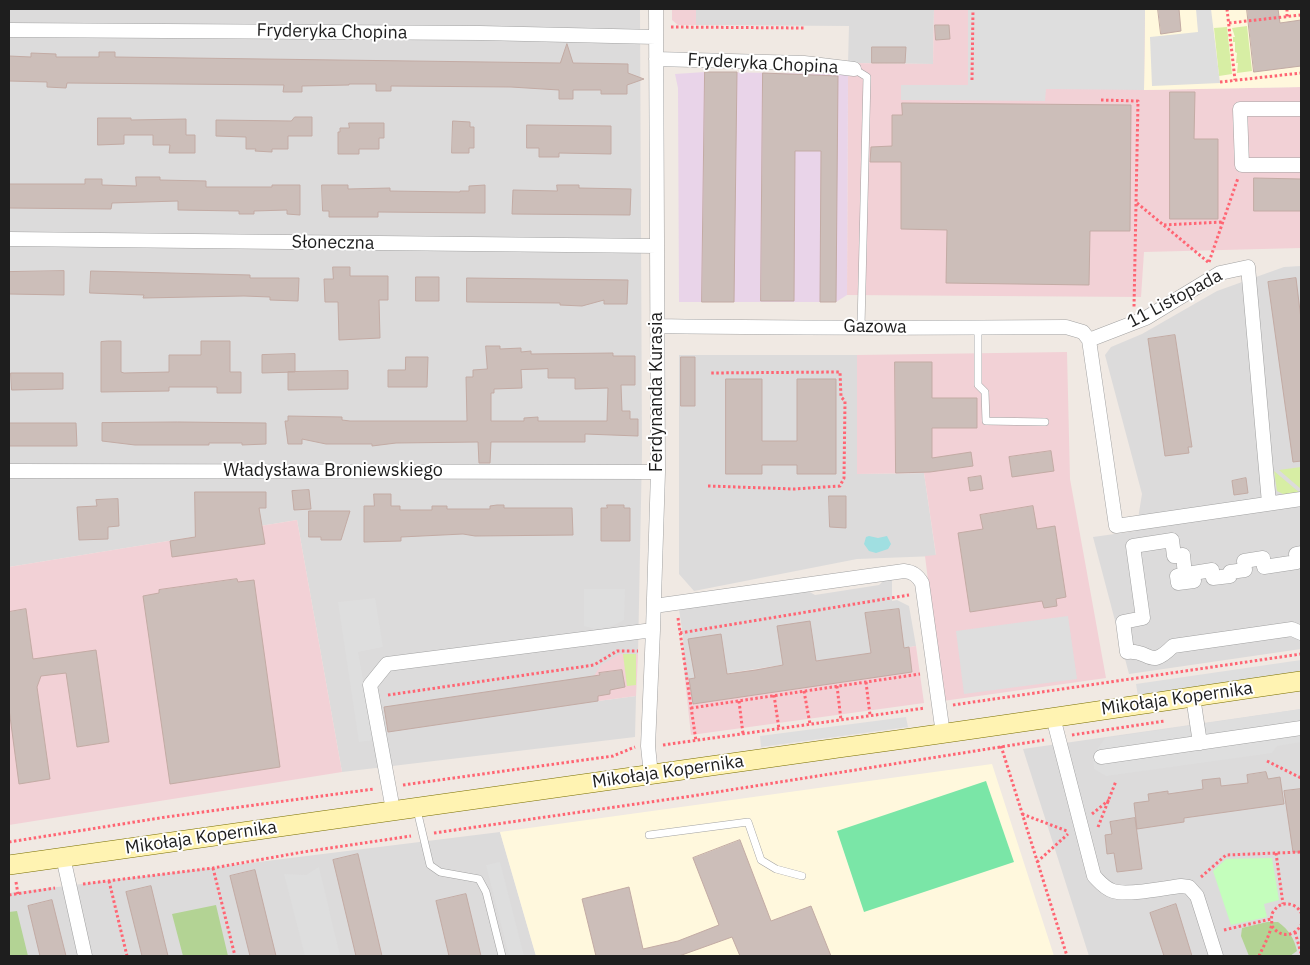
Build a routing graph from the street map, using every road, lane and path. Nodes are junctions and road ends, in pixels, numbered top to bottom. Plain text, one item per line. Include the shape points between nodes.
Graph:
1 (656, 9) edge
2 (972, 9) edge
3 (1227, 9) edge
4 (1286, 9) edge
5 (1301, 15) edge
6 (1288, 17) junction
7 (1229, 24) junction
8 (668, 26) dead end
9 (804, 28) dead end
10 (9, 30) edge
11 (656, 37) junction
12 (656, 59) junction
13 (854, 69) joint
14 (1301, 73) edge
15 (972, 80) dead end
16 (1235, 80) junction
17 (1220, 82) dead end
18 (1101, 100) dead end
19 (1301, 109) edge
20 (1242, 165) junction
21 (1301, 165) edge
22 (1137, 203) junction
23 (1222, 222) junction
24 (1164, 226) junction
25 (9, 240) edge
26 (657, 246) junction
27 (1209, 262) junction
28 (1208, 280) junction
29 (1133, 322) junction
30 (657, 326) junction
31 (860, 326) junction
32 (978, 328) junction
33 (1089, 340) junction
34 (710, 373) dead end
35 (1046, 422) dead end
36 (9, 471) edge
37 (658, 472) junction
38 (708, 486) dead end
39 (1301, 499) edge
40 (1269, 504) junction
41 (1301, 553) edge
42 (912, 595) dead end
43 (654, 606) junction
44 (678, 616) dead end
45 (653, 630) junction
46 (680, 632) junction
47 (1301, 633) edge
48 (640, 651) dead end
49 (1301, 654) edge
50 (924, 674) dead end
51 (1301, 681) edge
52 (866, 682) junction
53 (837, 686) junction
54 (804, 691) junction
55 (774, 695) junction
56 (1193, 696) junction
57 (372, 698) junction
58 (739, 701) junction
59 (947, 706) dead end
60 (691, 708) junction
61 (930, 708) dead end
62 (870, 715) junction
63 (1053, 717) junction
64 (841, 720) junction
65 (1166, 721) dead end
66 (810, 724) junction
67 (1301, 728) edge
68 (779, 729) junction
69 (743, 734) junction
70 (943, 734) junction
71 (1064, 736) dead end
72 (696, 741) junction
73 (1035, 741) dead end
74 (1200, 743) junction
75 (658, 745) dead end
76 (638, 746) dead end
77 (1001, 746) junction
78 (1100, 757) dead end
79 (1267, 761) dead end
80 (651, 775) junction
81 (1301, 778) edge
82 (1116, 781) dead end
83 (395, 786) dead end
84 (380, 788) dead end
85 (691, 789) dead end
86 (692, 796) junction
87 (621, 799) dead end
88 (622, 805) junction
89 (416, 807) junction
90 (393, 810) junction
91 (1022, 814) junction
92 (1070, 832) dead end
93 (428, 834) dead end
94 (415, 835) dead end
95 (649, 835) dead end
96 (9, 842) edge
97 (1301, 852) edge
98 (1088, 853) junction
99 (1276, 853) junction
100 (63, 857) junction
101 (213, 868) junction
102 (12, 870) edge
103 (802, 876) dead end
104 (109, 881) junction
105 (79, 884) dead end
106 (1185, 887) junction
107 (59, 888) dead end
108 (18, 894) junction
109 (9, 895) edge
110 (1283, 904) junction
111 (1301, 913) edge
112 (1271, 918) junction
113 (1272, 925) junction
114 (1301, 925) edge
115 (1296, 932) junction
116 (1208, 934) junction
117 (1301, 954) edge
118 (85, 956) edge
119 (127, 956) edge
120 (235, 956) edge
121 (502, 956) edge
122 (1067, 956) edge
123 (1216, 956) edge
124 (1259, 956) edge

1 - 11 street, Ferdynanda Kurasia
2 - 15 path
3 - 7 path
4 - 6 path
5 - 6 path
6 - 7 path
7 - 16 path
8 - 9 path
10 - 11 street, Fryderyka Chopina
11 - 12 street, Ferdynanda Kurasia
12 - 13 street, Fryderyka Chopina via 804,63
12 - 26 street, Ferdynanda Kurasia
13 - 31 lane, Fryderyka Chopina via 867,78
14 - 16 path
16 - 17 path
18 - 22 path via 1138,101
19 - 20 street via 1240,109
20 - 21 street
20 - 23 path
22 - 24 path
22 - 29 path
23 - 24 path
23 - 27 path
24 - 27 path
25 - 26 street, Słoneczna
26 - 30 street, Ferdynanda Kurasia
27 - 28 path
28 - 29 street, 11 Listopada via 1146,318
28 - 40 street, 11 Listopada via 1220,273 1248,267
29 - 33 street, 11 Listopada
30 - 31 street, Gazowa
30 - 37 street, Ferdynanda Kurasia
31 - 32 street, Gazowa
32 - 33 street, Gazowa via 1066,327 1083,332
32 - 35 lane via 978,385 986,392 986,422
33 - 40 street via 1116,526
34 - 38 path via 840,372 841,397 845,401 844,478 840,486 794,489
36 - 37 street, Władysława Broniewskiego
37 - 43 street, Ferdynanda Kurasia
39 - 40 street
41 - 47 street via 1296,554 1297,562 1264,567 1263,558 1244,561 1245,570 1230,572 1230,576 1214,578 1212,570 1193,573 1194,581 1178,583 1177,576 1185,575 1182,555 1174,556 1172,540 1133,546 1144,618 1123,622 1127,652 1136,651 1150,659 1162,656 1173,646 1292,629
42 - 46 path
43 - 45 street, Ferdynanda Kurasia
43 - 70 street via 912,572 922,583
44 - 46 path
45 - 57 street via 386,664 370,685
45 - 80 street, Ferdynanda Kurasia via 648,746
46 - 60 path
48 - 57 path via 616,651 594,665
49 - 59 path
50 - 52 path
51 - 56 street, Mikołaja Kopernika
52 - 53 path
52 - 62 path
53 - 54 path
53 - 64 path
54 - 55 path
54 - 66 path
55 - 58 path
55 - 68 path
56 - 63 street, Mikołaja Kopernika
56 - 74 street
57 - 90 street
58 - 60 path
58 - 69 path
60 - 72 path
61 - 62 path
62 - 64 path
63 - 70 street, Mikołaja Kopernika
63 - 98 street
64 - 66 path
65 - 71 path
66 - 68 path
67 - 74 street
68 - 69 path
69 - 72 path
70 - 80 street, Mikołaja Kopernika
72 - 75 path
73 - 77 path
74 - 78 street
76 - 83 path via 613,756
77 - 86 path
77 - 91 path
79 - 81 path
80 - 89 street, Mikołaja Kopernika
82 - 98 path
84 - 96 path
85 - 86 path
86 - 88 path
87 - 88 path
88 - 93 path
89 - 90 street, Mikołaja Kopernika
89 - 121 lane via 430,865 440,872 478,879 486,892
90 - 100 street, Mikołaja Kopernika
91 - 92 path
91 - 122 path
94 - 101 path
95 - 103 lane via 748,822 760,860 776,869
97 - 99 path
98 - 106 street via 1094,876 1112,891
99 - 106 path via 1226,855
99 - 110 path
100 - 102 street, Mikołaja Kopernika
100 - 118 street
101 - 104 path
101 - 120 path
102 - 108 path
104 - 105 path
104 - 119 path
106 - 116 street via 1197,896
107 - 108 path
108 - 109 path
110 - 111 path via 1292,904
110 - 112 path via 1273,911
112 - 113 path
112 - 116 path
113 - 115 path via 1283,934
113 - 124 path
114 - 115 path
115 - 117 path
116 - 123 street

